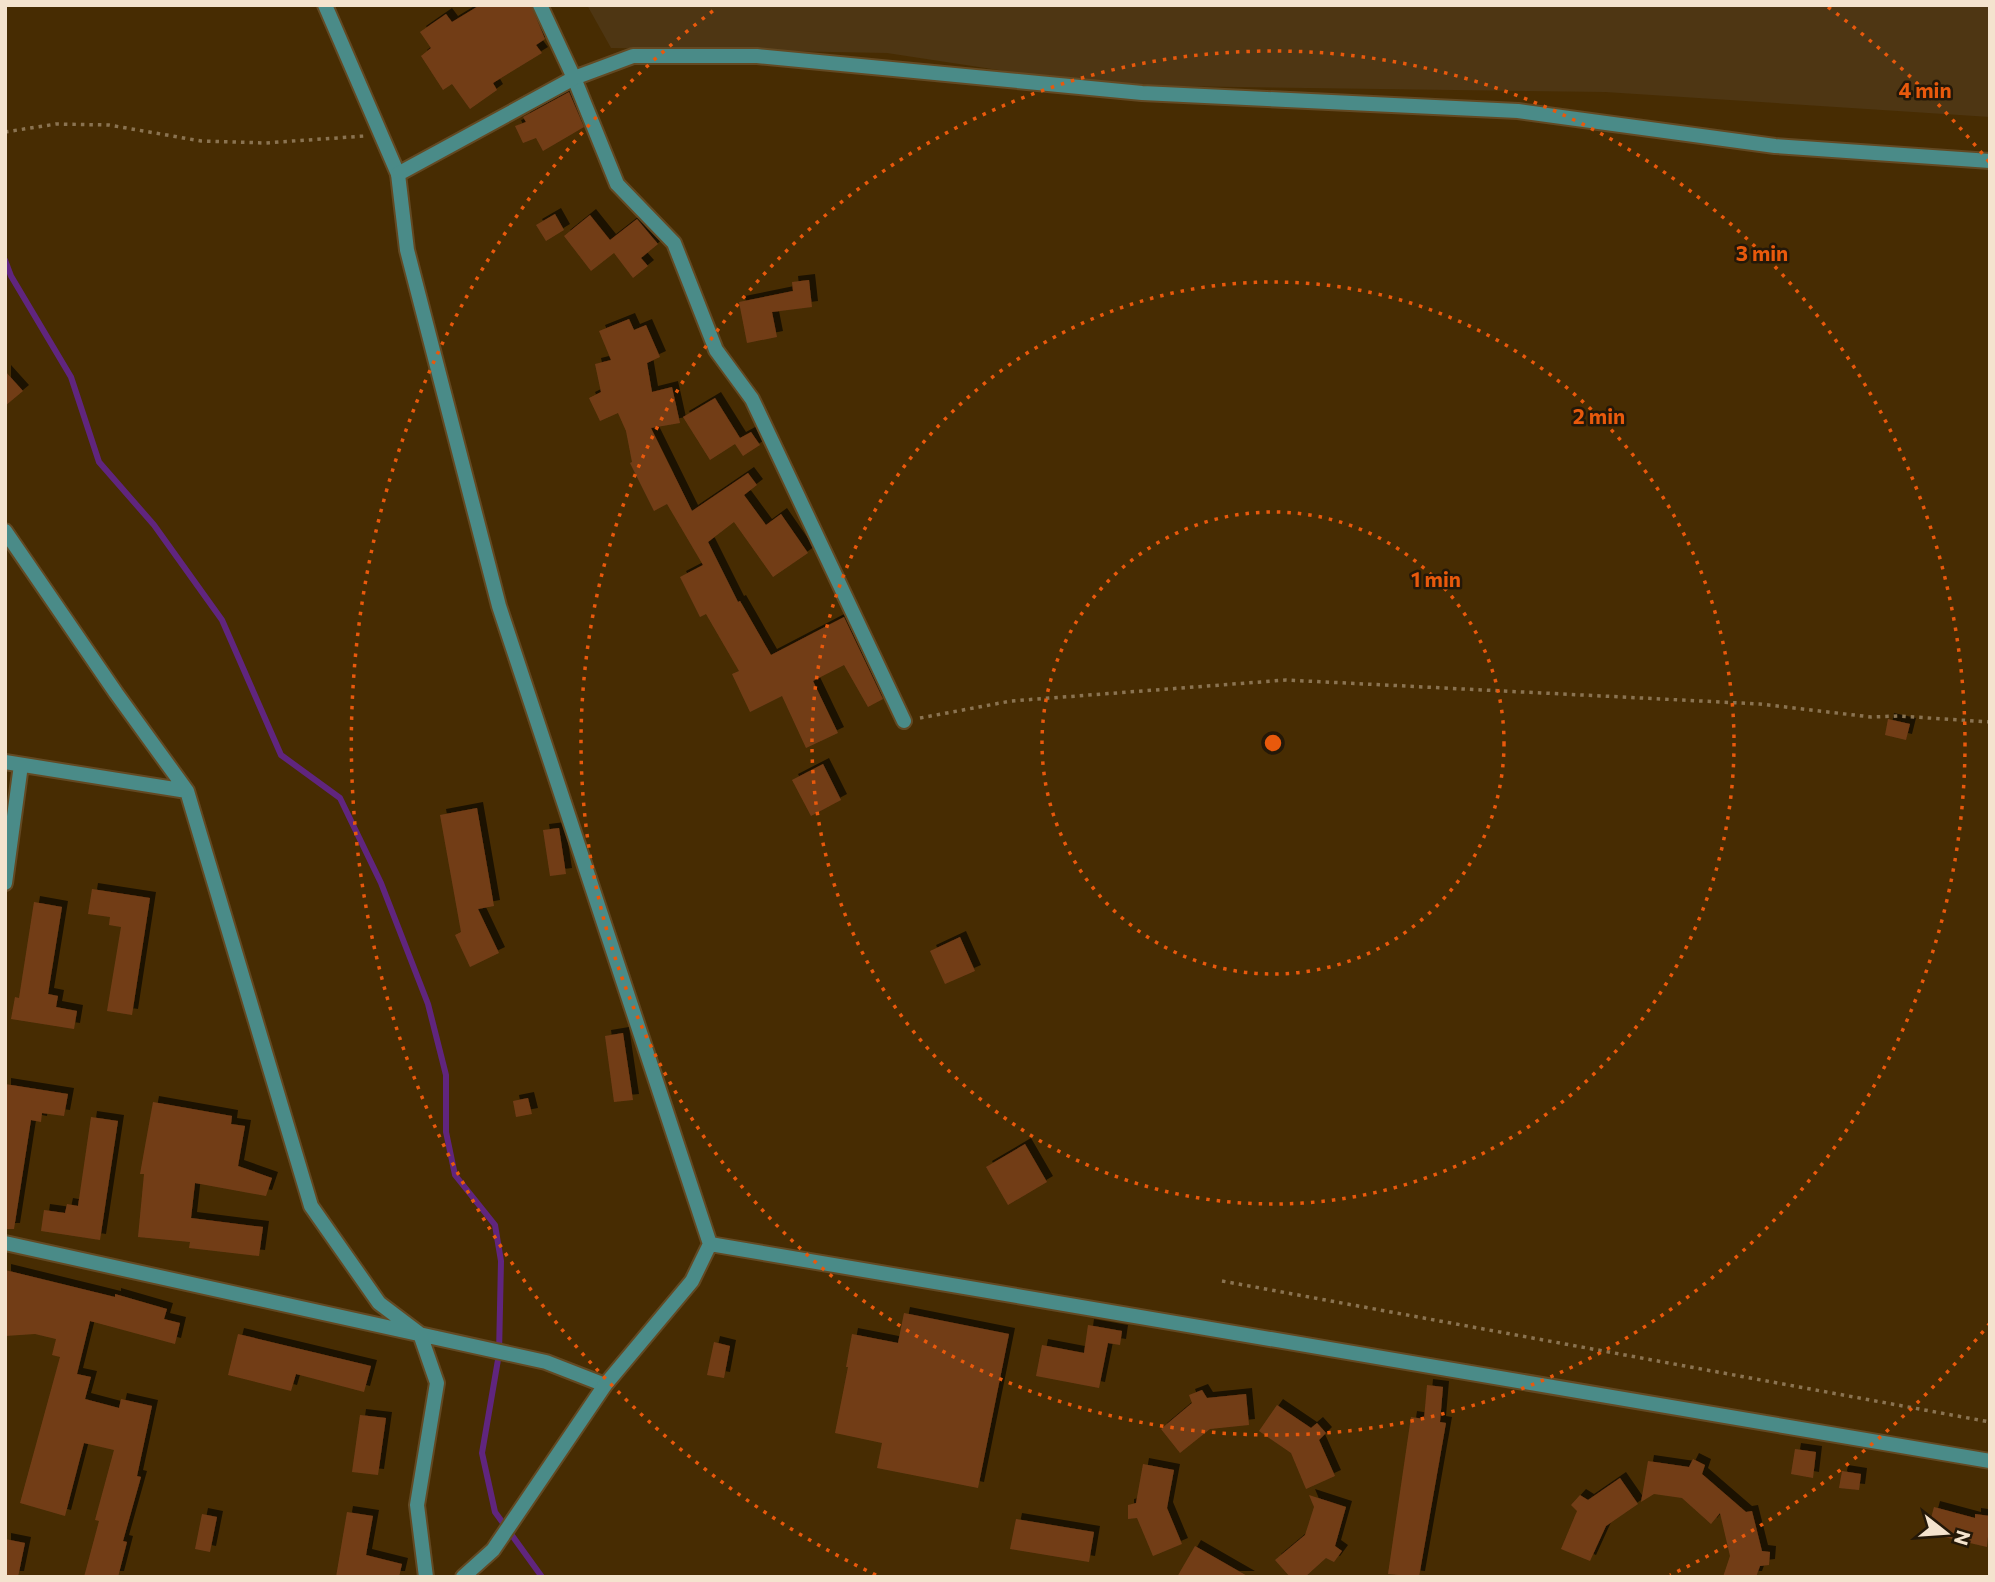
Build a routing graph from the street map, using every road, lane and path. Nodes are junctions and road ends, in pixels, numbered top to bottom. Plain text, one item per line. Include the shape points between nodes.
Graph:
1 (325, 5) edge
2 (540, 5) edge
3 (574, 78) junction
4 (5, 132) edge
5 (381, 134) junction
6 (1990, 161) edge
7 (398, 174) junction
8 (5, 531) edge
9 (904, 721) joint
10 (1990, 722) edge
11 (5, 762) edge
12 (21, 765) junction
13 (187, 791) junction
14 (5, 883) edge
15 (5, 1243) edge
16 (710, 1244) junction
17 (1222, 1281) dead end
18 (420, 1334) junction
19 (605, 1385) junction
20 (1990, 1422) edge
21 (1990, 1461) edge
22 (426, 1577) edge
23 (463, 1577) edge

1 - 5 street
2 - 3 street
3 - 6 street via 633,56 757,56 1142,93 1518,111 1775,146
3 - 7 street
3 - 9 street via 617,184 674,243 716,351 751,399
4 - 5 path via 56,124 109,125 201,141 265,143
5 - 7 street
7 - 16 street via 407,250 499,606
8 - 13 street
9 - 10 path via 1011,701 1286,680 1760,704 1871,717
11 - 12 street
12 - 13 street
12 - 14 street
13 - 18 street via 311,1206 379,1303
15 - 18 street
16 - 19 street via 692,1281
16 - 21 street
17 - 20 path
18 - 19 street via 546,1362
18 - 22 street via 437,1383 418,1505
19 - 23 street via 493,1550

